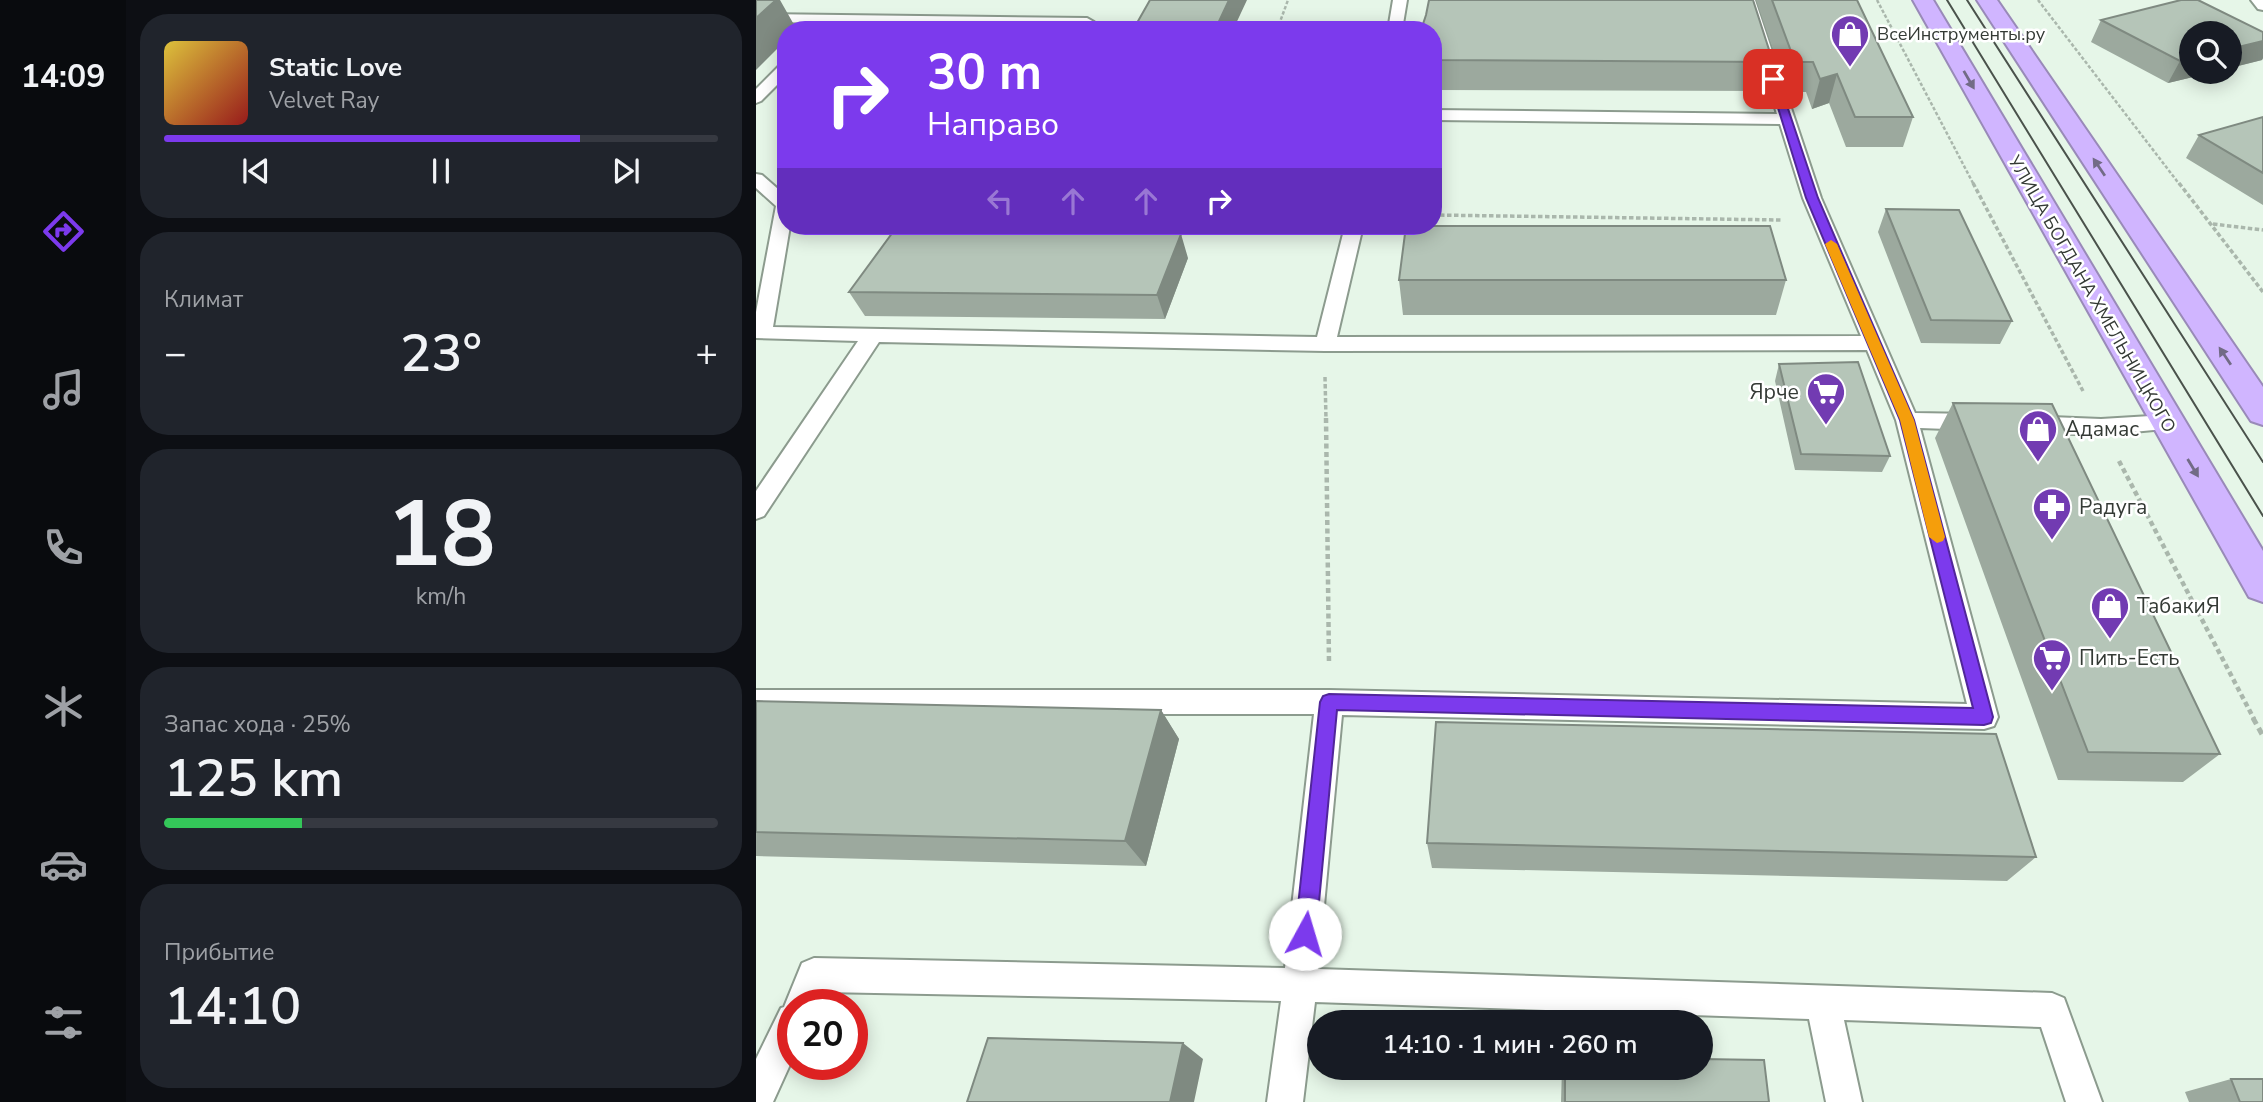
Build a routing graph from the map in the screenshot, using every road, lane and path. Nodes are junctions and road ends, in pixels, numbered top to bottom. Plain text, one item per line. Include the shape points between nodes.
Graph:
1 (852, 0) edge
2 (1288, 0) edge
3 (1400, 0) edge
4 (1748, 0) edge
5 (1877, 0) edge
6 (1923, 0) edge
7 (1987, 0) edge
8 (2038, 0) edge
9 (2258, 0) edge
10 (2263, 6) edge
11 (756, 18) edge
12 (832, 19) junction
13 (1002, 21) edge
14 (1280, 21) edge
15 (1396, 21) edge
16 (777, 76) edge
17 (756, 98) edge
18 (1442, 115) edge
19 (1786, 119) junction
20 (756, 179) edge
21 (777, 198) edge
22 (1442, 215) edge
23 (1821, 221) junction
24 (2213, 224) junction
25 (2263, 230) edge
26 (780, 235) edge
27 (1352, 235) edge
28 (2263, 292) edge
29 (873, 335) junction
30 (1874, 343) junction
31 (1325, 344) junction
32 (2263, 412) edge
33 (1907, 420) junction
34 (2167, 423) junction
35 (2101, 427) junction
36 (756, 510) edge
37 (2263, 586) edge
38 (756, 702) edge
39 (1329, 702) junction
40 (2263, 736) edge
41 (1300, 985) junction
42 (807, 989) edge
43 (1823, 1003) junction
44 (777, 1054) edge
45 (756, 1098) edge
46 (1285, 1102) edge
47 (1844, 1102) edge
48 (2084, 1102) edge

1 - 12 lane
2 - 14 path
3 - 15 lane
4 - 19 lane
5 - 35 path
6 -> 34 highway, УЛИЦА БОГДАНА ХМЕЛЬНИЦКОГО
32 -> 7 highway
8 - 24 path
9 - 10 lane
11 - 12 lane
12 - 13 lane
16 - 17 lane
18 - 19 lane
19 - 23 lane
20 - 21 lane
22 - 23 path
23 - 30 lane
24 - 25 path
24 - 28 path
26 - 29 lane via 762,333
27 - 31 lane
29 - 31 lane
29 - 36 lane
30 - 31 lane
30 - 33 lane
31 - 39 path
33 - 35 lane
33 - 39 lane via 1984,717
34 - 35 lane
34 -> 37 highway, УЛИЦА БОГДАНА ХМЕЛЬНИЦКОГО
35 - 40 path
38 - 39 lane
39 - 41 lane
41 - 42 lane via 814,975
41 - 43 lane
41 - 46 lane
43 - 47 lane
43 - 48 lane via 2052,1010
44 - 45 lane

